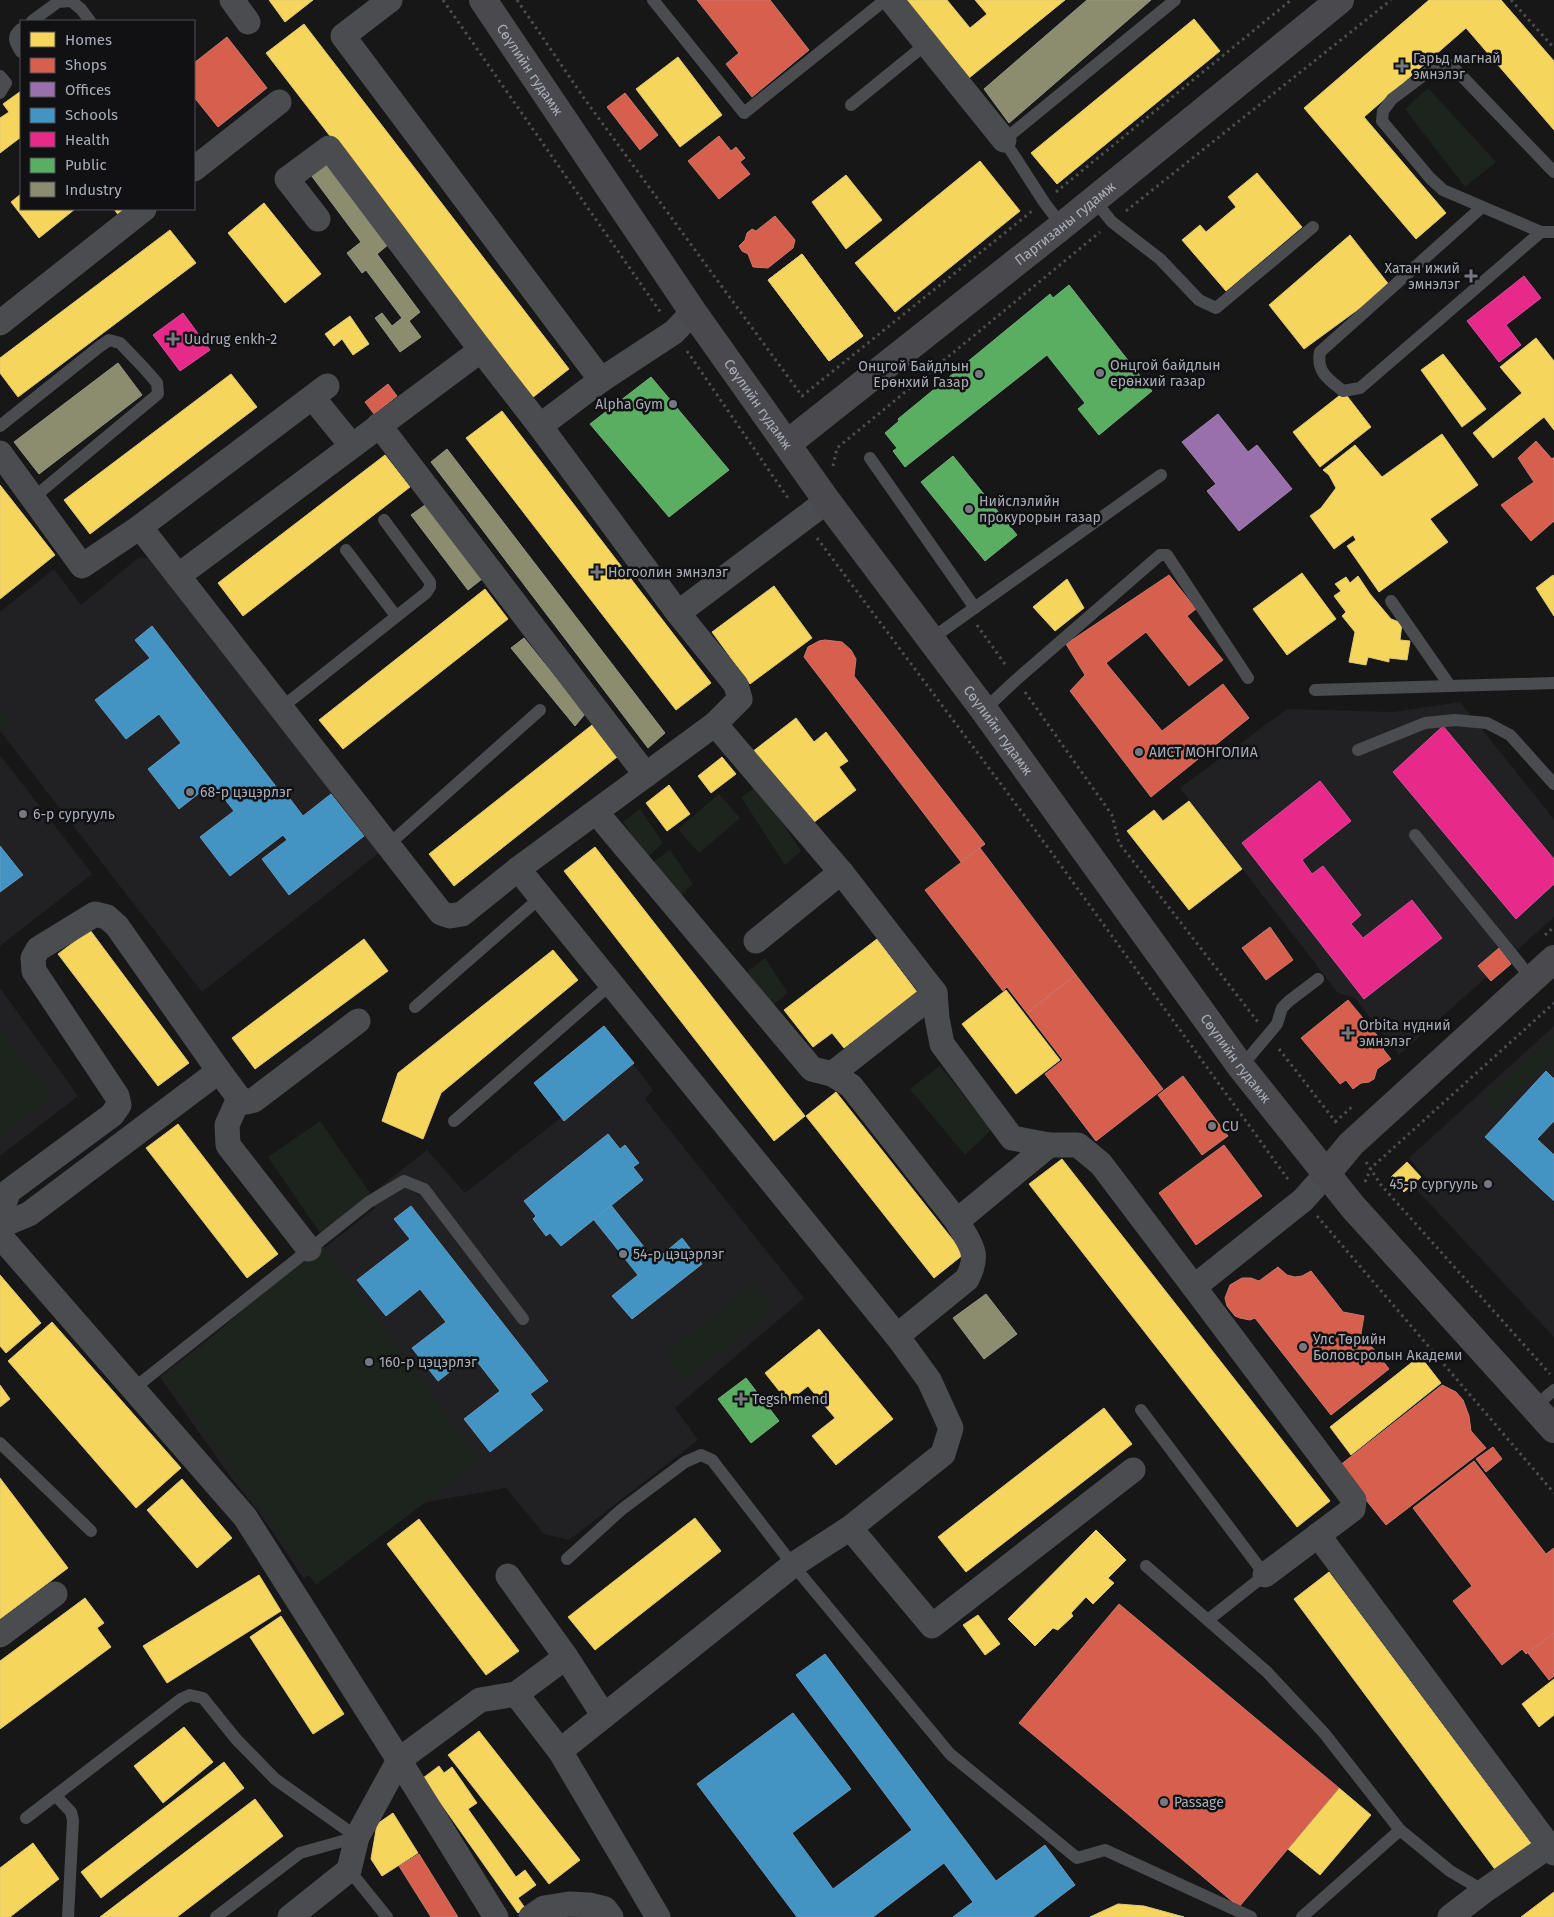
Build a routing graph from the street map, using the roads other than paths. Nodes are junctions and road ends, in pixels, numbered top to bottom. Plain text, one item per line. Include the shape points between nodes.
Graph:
1 (232, 0) edge
2 (390, 0) edge
3 (483, 0) edge
4 (653, 0) edge
5 (885, 0) edge
6 (890, 0) edge
7 (1175, 0) edge
8 (1340, 0) edge
9 (33, 20) edge
10 (89, 20) edge
11 (248, 22) dead end
12 (20, 30) edge
13 (926, 44) junction
14 (20, 50) edge
15 (0, 76) edge
16 (0, 93) edge
17 (279, 102) dead end
18 (851, 105) dead end
19 (1004, 140) junction
20 (196, 163) edge
21 (1554, 172) edge
22 (1094, 200) junction
23 (1482, 207) junction
24 (143, 210) edge
25 (318, 219) dead end
26 (1062, 226) junction
27 (1314, 227) dead end
28 (1541, 232) junction
29 (1554, 232) edge
30 (693, 312) junction
31 (0, 323) edge
32 (481, 350) junction
33 (601, 380) junction
34 (379, 425) junction
35 (0, 426) edge
36 (540, 426) junction
37 (787, 444) junction
38 (352, 446) junction
39 (0, 453) edge
40 (870, 458) dead end
41 (1161, 475) dead end
42 (32, 498) junction
43 (827, 501) junction
44 (384, 520) dead end
45 (140, 527) junction
46 (346, 550) dead end
47 (178, 576) junction
48 (1391, 601) dead end
49 (972, 611) junction
50 (678, 613) junction
51 (396, 616) junction
52 (931, 639) junction
53 (1248, 678) dead end
54 (1554, 683) edge
55 (1450, 686) junction
56 (1315, 690) dead end
57 (281, 708) junction
58 (540, 710) dead end
59 (984, 710) junction
60 (715, 724) junction
61 (1358, 750) dead end
62 (646, 775) junction
63 (1554, 784) edge
64 (596, 812) junction
65 (1415, 836) dead end
66 (388, 845) junction
67 (518, 869) junction
68 (841, 872) junction
69 (541, 898) junction
70 (756, 941) dead end
71 (1554, 959) edge
72 (1318, 979) dead end
73 (1532, 979) junction
74 (612, 984) junction
75 (935, 993) junction
76 (415, 1007) dead end
77 (358, 1021) dead end
78 (1241, 1067) junction
79 (219, 1071) junction
80 (832, 1074) junction
81 (239, 1098) junction
82 (454, 1121) dead end
83 (1049, 1145) junction
84 (1327, 1174) junction
85 (0, 1213) edge
86 (957, 1221) junction
87 (0, 1226) edge
88 (0, 1236) edge
89 (309, 1249) junction
90 (1194, 1287) junction
91 (523, 1319) dead end
92 (898, 1336) junction
93 (133, 1389) junction
94 (1544, 1398) edge
95 (1141, 1410) dead end
96 (1554, 1428) edge
97 (0, 1443) edge
98 (1133, 1470) dead end
99 (850, 1528) junction
100 (92, 1531) dead end
101 (1318, 1535) junction
102 (567, 1559) dead end
103 (793, 1565) junction
104 (1146, 1566) dead end
105 (1265, 1575) junction
106 (508, 1576) dead end
107 (55, 1594) dead end
108 (1208, 1620) junction
109 (0, 1635) edge
110 (566, 1657) junction
111 (516, 1694) junction
112 (604, 1716) junction
113 (560, 1751) junction
114 (399, 1760) junction
115 (56, 1796) junction
116 (26, 1818) dead end
117 (1400, 1830) junction
118 (356, 1837) junction
119 (1551, 1850) edge
120 (350, 1870) junction
121 (1484, 1891) junction
122 (379, 1914) edge
123 (68, 1917) edge
124 (216, 1917) edge
125 (290, 1917) edge
126 (496, 1917) edge
127 (531, 1917) edge
128 (612, 1917) edge
129 (658, 1917) edge
130 (1251, 1917) edge
131 (1302, 1917) edge
132 (1450, 1917) edge

1 - 11 street
2 - 33 street via 344,36
3 - 30 main road, Сөүлийн гудамж
4 - 5 lane via 744,113
6 - 13 street
7 - 19 lane
8 - 22 main road, Партизаны гудамж
9 - 10 lane via 58,2 71,1
12 - 14 lane via 14,41
13 - 18 lane
13 - 19 street
15 - 16 lane via 6,83
17 - 20 street
19 - 26 lane
21 - 23 lane via 1454,68 1448,64 1436,66 1392,100 1383,111 1382,121 1443,190
22 - 26 main road, Партизаны гудамж
22 - 27 lane via 1112,222 1160,259 1199,300 1216,308
23 - 28 lane
23 - 28 lane via 1320,352 1318,362 1323,375 1343,391 1360,388
24 - 31 street
25 - 32 street via 287,179 329,148
26 - 37 main road, Партизаны гудамж
28 - 29 lane
30 - 33 street via 674,332
30 - 37 main road, Сөүлийн гудамж
32 - 34 street
32 - 36 street
33 - 36 street
34 - 38 street
34 - 62 street
35 - 42 lane via 109,340 120,343 156,383 158,394
36 - 50 street
37 - 43 main road, Сөүлийн гудамж
38 - 45 street via 320,392
38 - 47 street
39 - 42 street
40 - 49 lane
41 - 49 lane
42 - 45 street via 82,566
43 - 50 street
43 - 52 main road, Сөүлийн гудамж
44 - 51 lane via 430,582 426,593
45 - 47 street
46 - 51 lane
47 - 57 street
48 - 55 lane
49 - 52 lane
50 - 60 street via 736,685 740,699
51 - 57 lane
52 - 59 main road, Сөүлийн гудамж
53 - 59 lane via 1168,555 1160,555
54 - 55 lane
55 - 56 lane
57 - 66 street
58 - 66 lane
59 - 78 main road, Сөүлийн гудамж
60 - 62 street
60 - 68 street
61 - 63 lane via 1425,723 1455,720 1487,723 1510,735
62 - 64 street
64 - 67 street
64 - 80 street via 812,1070
65 - 73 lane
66 - 67 street via 441,913 450,916 462,914
67 - 69 street
68 - 70 street
68 - 75 street
69 - 74 street
69 - 76 lane
71 - 73 main road
72 - 78 lane via 1282,1008 1269,1036
73 - 84 main road via 1351,1144
74 - 82 lane
74 - 92 street
75 - 80 street
75 - 83 street via 942,1044 1012,1138
77 - 81 street via 254,1100 246,1102
78 - 84 main road, Сөүлийн гудамж
79 - 81 street
79 - 85 street via 117,926 107,917 95,914 38,949 33,958 34,971 117,1096 119,1105 112,1115 10,1191
79 - 87 street via 30,1214
80 - 86 street via 851,1086
81 - 89 street via 227,1125 228,1145
83 - 86 street
83 - 90 street via 1078,1145 1101,1164
84 - 90 street via 1303,1200
84 - 94 main road, Сөүлийн гудамж via 1353,1207
86 - 92 street via 974,1252 974,1266 967,1279
88 - 93 street
89 - 91 lane via 369,1202 404,1181 424,1189
89 - 93 lane
90 - 101 street via 1354,1500 1353,1509
92 - 99 street via 930,1380 951,1428 943,1454
93 - 114 street via 245,1517
94 - 96 main road, Сөүлийн гудамж
95 - 105 lane
97 - 100 lane
98 - 99 street via 932,1626
99 - 103 street
101 - 105 street
101 - 119 street
102 - 103 lane via 621,1510 685,1462 701,1455 712,1460
103 - 112 street
103 - 130 lane via 950,1754 1078,1858 1105,1850
104 - 108 lane
105 - 108 lane
106 - 110 street
107 - 109 street
108 - 117 lane via 1267,1672 1324,1733
110 - 111 street
110 - 112 street
111 - 113 street
111 - 114 street via 480,1700
112 - 113 street
113 - 129 street
114 - 118 street
114 - 126 street
115 - 116 lane
115 - 118 lane via 190,1695 203,1698 236,1739 276,1779
115 - 123 lane via 71,1812 73,1820
117 - 121 lane via 1450,1871
117 - 131 lane
118 - 120 street
118 - 124 lane via 300,1853
119 - 121 street
120 - 122 lane
120 - 125 street
121 - 132 street
127 - 128 street via 544,1908 569,1904 605,1909

